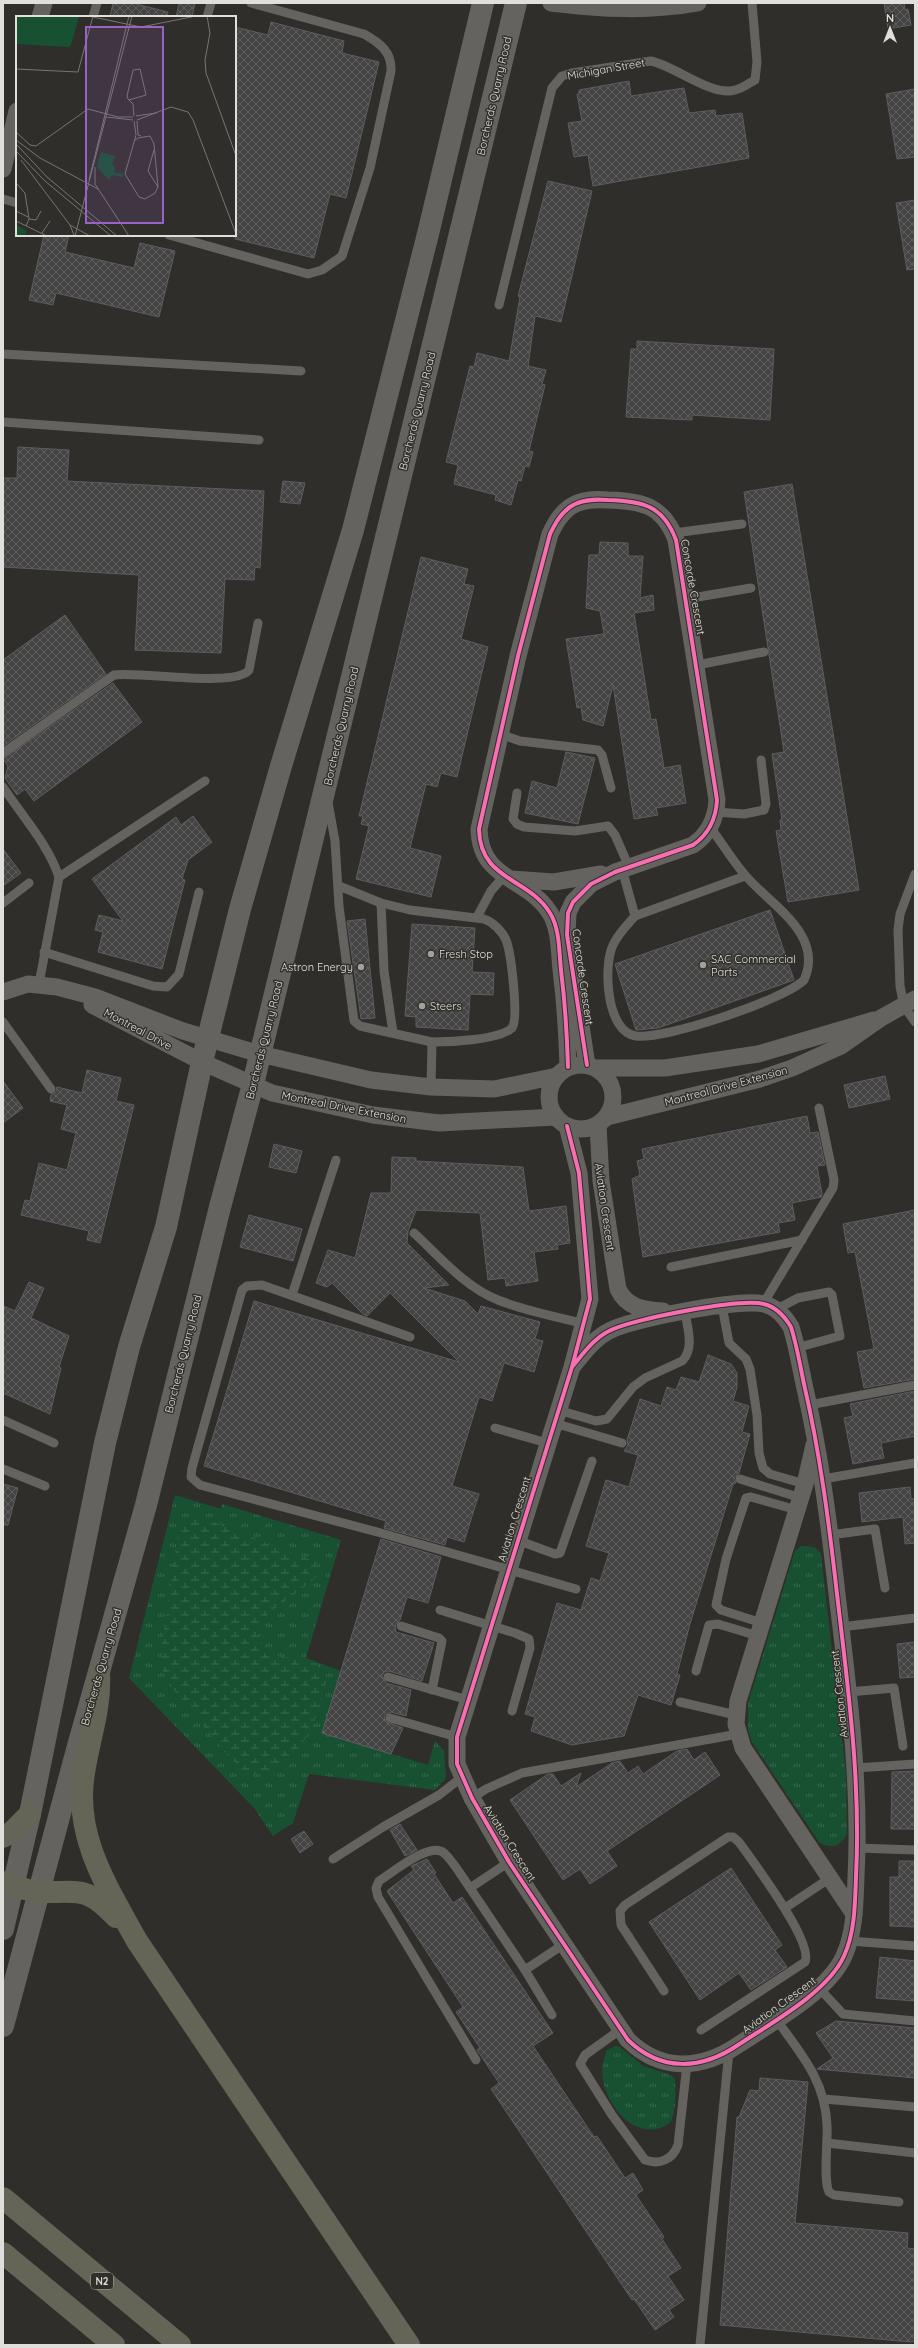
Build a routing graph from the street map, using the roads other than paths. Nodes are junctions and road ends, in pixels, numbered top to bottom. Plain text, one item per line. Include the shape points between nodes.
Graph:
1 (44, 3) edge
2 (97, 3) edge
3 (211, 3) edge
4 (251, 3) edge
5 (483, 3) edge
6 (516, 3) edge
7 (552, 3) edge
8 (698, 3) edge
9 (752, 3) edge
10 (40, 16) edge
11 (93, 16) edge
12 (207, 16) edge
13 (16, 115) edge
14 (3, 169) edge
15 (3, 198) edge
16 (16, 203) edge
17 (173, 236) edge
18 (499, 304) dead end
19 (3, 354) edge
20 (301, 372) dead end
21 (3, 422) edge
22 (259, 440) dead end
23 (742, 524) dead end
24 (674, 533) junction
25 (751, 588) dead end
26 (686, 599) junction
27 (258, 623) dead end
28 (764, 652) dead end
29 (697, 665) junction
30 (500, 734) junction
31 (3, 753) edge
32 (761, 760) dead end
33 (205, 781) dead end
34 (3, 787) edge
35 (611, 788) dead end
36 (326, 790) junction
37 (518, 793) dead end
38 (713, 820) junction
39 (622, 869) junction
40 (915, 874) edge
41 (745, 876) junction
42 (59, 877) junction
43 (507, 877) junction
44 (29, 883) dead end
45 (339, 886) junction
46 (199, 892) dead end
47 (3, 903) edge
48 (381, 903) junction
49 (635, 916) junction
50 (478, 917) junction
51 (44, 952) junction
52 (39, 984) junction
53 (5, 987) edge
54 (76, 993) junction
55 (909, 1002) edge
56 (881, 1018) junction
57 (3, 1022) edge
58 (915, 1022) edge
59 (393, 1033) junction
60 (209, 1038) junction
61 (432, 1042) junction
62 (260, 1054) junction
63 (202, 1062) junction
64 (591, 1067) junction
65 (563, 1071) junction
66 (253, 1084) junction
67 (431, 1087) junction
68 (51, 1090) dead end
69 (819, 1108) dead end
70 (602, 1121) junction
71 (562, 1122) junction
72 (336, 1160) dead end
73 (414, 1233) dead end
74 (802, 1240) junction
75 (671, 1267) dead end
76 (292, 1295) junction
77 (722, 1306) junction
78 (769, 1307) junction
79 (682, 1312) junction
80 (584, 1324) junction
81 (410, 1337) dead end
82 (796, 1348) junction
83 (572, 1367) junction
84 (915, 1385) edge
85 (809, 1405) junction
86 (556, 1416) junction
87 (3, 1420) edge
88 (495, 1428) dead end
89 (816, 1439) junction
90 (54, 1443) dead end
91 (547, 1443) junction
92 (622, 1443) dead end
93 (592, 1460) dead end
94 (915, 1463) edge
95 (3, 1469) edge
96 (740, 1479) dead end
97 (823, 1479) junction
98 (45, 1486) dead end
99 (801, 1497) junction
100 (830, 1534) junction
101 (517, 1540) junction
102 (508, 1569) junction
103 (885, 1588) dead end
104 (576, 1589) dead end
105 (440, 1610) dead end
106 (915, 1618) edge
107 (401, 1626) dead end
108 (491, 1626) junction
109 (841, 1626) junction
110 (760, 1629) junction
111 (696, 1671) dead end
112 (99, 1674) junction
113 (388, 1677) dead end
114 (432, 1690) junction
115 (849, 1692) junction
116 (468, 1700) junction
117 (680, 1702) dead end
118 (512, 1711) dead end
119 (736, 1715) junction
120 (390, 1718) dead end
121 (738, 1734) junction
122 (457, 1737) junction
123 (903, 1746) dead end
124 (915, 1764) edge
125 (856, 1768) junction
126 (461, 1778) junction
127 (472, 1798) junction
128 (30, 1814) junction
129 (3, 1837) edge
130 (857, 1848) junction
131 (915, 1850) edge
132 (333, 1859) dead end
133 (509, 1862) junction
134 (830, 1878) junction
135 (8, 1884) edge
136 (470, 1888) junction
137 (39, 1892) junction
138 (785, 1908) junction
139 (854, 1914) junction
140 (3, 1929) edge
141 (136, 1940) junction
142 (850, 1941) junction
143 (564, 1944) junction
144 (915, 1946) edge
145 (525, 1970) junction
146 (820, 1989) junction
147 (664, 1991) dead end
148 (552, 2015) dead end
149 (776, 2019) junction
150 (915, 2022) edge
151 (3, 2026) edge
152 (621, 2029) junction
153 (701, 2030) dead end
154 (729, 2052) junction
155 (476, 2060) dead end
156 (687, 2064) junction
157 (824, 2099) junction
158 (915, 2107) edge
159 (827, 2143) junction
160 (915, 2153) edge
161 (3, 2198) edge
162 (899, 2202) dead end
163 (8, 2257) edge
164 (114, 2345) edge
165 (180, 2345) edge
166 (409, 2345) edge
167 (700, 2345) edge

1 - 10 street
2 - 11 lane
3 - 12 lane
4 - 17 lane via 364,34 388,53 391,71 370,168 342,256 322,270 308,274
5 - 60 main road via 353,530 240,909
6 - 36 main road, Borcherds Quarry Road
7 - 8 street via 613,10 646,10
9 - 18 lane, Michigan Street via 758,62 755,80 735,90 721,91 651,61 562,76 552,88
13 - 14 street
15 - 16 lane
19 - 20 lane
21 - 22 lane
23 - 24 lane
24 - 26 street, Concorde Crescent
24 - 30 street, Concorde Crescent via 653,508 635,500 582,501 561,514 550,534
25 - 26 lane
26 - 29 street, Concorde Crescent
27 - 31 lane via 249,670 246,674 233,678 114,675
28 - 29 lane
29 - 38 street, Concorde Crescent via 717,794
30 - 35 lane via 520,741 598,750 602,755
30 - 43 street, Concorde Crescent via 481,813 479,841 483,854 491,866
32 - 38 lane via 766,804 764,810
33 - 42 lane
34 - 42 lane via 44,847
36 - 45 lane via 335,841
36 - 62 main road, Borcherds Quarry Road
37 - 39 lane via 513,819 516,824 524,827 576,831 608,826 615,835
38 - 39 street, Concorde Crescent via 701,839 693,844
38 - 41 lane
39 - 43 street, Concorde Crescent via 554,882
39 - 49 lane
39 - 64 street, Concorde Crescent via 581,893 568,913 567,935
40 - 55 lane via 900,914 898,930 900,986
41 - 49 lane
41 - 49 lane via 788,916 799,931 807,951 808,963 804,980 798,986 734,1013 646,1036 636,1036 624,1031 613,1010 608,964 613,946
42 - 51 lane
43 - 50 lane via 491,891
43 - 65 street, Concorde Crescent via 544,905 555,926 564,993
44 - 47 lane
45 - 48 lane
45 - 59 lane via 339,906 354,1021 360,1026
46 - 51 lane via 179,974 167,987 153,986
48 - 50 lane via 418,911
48 - 59 lane via 384,971
50 - 61 lane via 494,925 507,943 516,1012 515,1024 509,1031 500,1034
51 - 52 lane
52 - 53 street, Montreal Drive
52 - 54 street, Montreal Drive
54 - 60 street, Montreal Drive via 95,997 183,1031
54 - 63 street, Montreal Drive via 105,1013
55 - 56 street, Montreal Drive Extension
55 - 58 lane
56 - 64 street, Montreal Drive Extension via 758,1054 665,1068
56 - 70 street, Montreal Drive Extension via 841,1046 792,1068
57 - 68 lane
59 - 61 lane
60 - 62 street, Montreal Drive
60 - 63 main road
61 - 67 lane
62 - 66 main road, Borcherds Quarry Road
62 - 67 street via 371,1080
63 - 66 street, Montreal Drive
63 - 128 main road via 166,1227 104,1443
64 - 65 street
64 - 70 street via 604,1074 613,1090 611,1109
65 - 67 street via 494,1089
65 - 71 street via 549,1093 549,1102
66 - 71 street, Montreal Drive Extension via 272,1093 373,1115 433,1122
66 - 112 main road, Borcherds Quarry Road via 146,1505
69 - 74 lane via 834,1180 833,1188
70 - 71 street via 584,1129
70 - 79 street, Aviation Crescent via 601,1181 618,1289 631,1306
71 - 80 street, Aviation Crescent via 579,1173 590,1284 590,1299
72 - 76 lane
73 - 80 lane via 481,1292 497,1300
74 - 75 lane
74 - 78 lane
76 - 81 lane
76 - 102 lane via 258,1285 247,1286 242,1290 192,1468 191,1476 195,1482 244,1498
77 - 78 street, Aviation Crescent via 748,1302
77 - 79 street, Aviation Crescent
77 - 99 lane via 729,1343 746,1359 750,1369 758,1414 760,1460 763,1468
78 - 82 street, Aviation Crescent via 786,1318
78 - 82 lane via 829,1292 832,1295 840,1336
79 - 83 street, Aviation Crescent via 618,1326 598,1338
79 - 86 lane via 689,1348 682,1361 633,1386 606,1419 596,1421
80 - 83 street, Aviation Crescent
82 - 85 street, Aviation Crescent
83 - 86 street, Aviation Crescent
84 - 85 lane
85 - 89 street, Aviation Crescent
86 - 91 street, Aviation Crescent
86 - 92 lane
87 - 90 lane
88 - 91 lane
89 - 97 street, Aviation Crescent
89 - 99 street, Aviation Crescent
91 - 101 street, Aviation Crescent
93 - 101 lane via 560,1553 555,1554
94 - 97 lane
95 - 98 lane
96 - 99 lane
97 - 100 street, Aviation Crescent
99 - 110 street, Aviation Crescent
99 - 110 lane via 746,1498 726,1559 716,1605
100 - 103 lane via 875,1529
100 - 109 street, Aviation Crescent
101 - 102 street, Aviation Crescent
102 - 104 lane
102 - 108 street, Aviation Crescent
105 - 108 lane
106 - 109 lane
107 - 114 lane via 442,1641
108 - 116 street, Aviation Crescent
108 - 118 lane via 527,1638 530,1643
109 - 115 street, Aviation Crescent
110 - 111 lane via 709,1625
110 - 119 street, Aviation Crescent
112 - 137 main road, Borcherds Quarry Road
112 - 141 highway via 99,1701 82,1784 83,1820 104,1883
113 - 114 lane
114 - 116 lane
115 - 123 lane via 894,1688
115 - 125 street, Aviation Crescent
116 - 122 street, Aviation Crescent
117 - 119 lane
119 - 121 street, Aviation Crescent
120 - 122 lane
121 - 127 lane via 522,1773 493,1785
121 - 134 street, Aviation Crescent via 743,1748
122 - 126 street, Aviation Crescent via 457,1764
124 - 125 lane
125 - 130 street, Aviation Crescent
126 - 127 street, Aviation Crescent
126 - 132 lane via 439,1796
127 - 133 street, Aviation Crescent
128 - 129 highway via 12,1832
128 - 135 main road
130 - 131 lane
130 - 139 street, Aviation Crescent
133 - 136 lane
133 - 143 street, Aviation Crescent
134 - 138 lane
134 - 139 street, Aviation Crescent
135 - 137 highway
135 - 140 main road
136 - 145 lane
136 - 155 lane via 445,1854 433,1850 418,1856 379,1881 376,1888 378,1897
137 - 141 highway via 74,1891 95,1898 109,1909
137 - 151 main road, Borcherds Quarry Road
138 - 147 lane via 733,1836 626,1905 620,1911 621,1925
138 - 153 lane via 806,1948 807,1957 804,1962
139 - 142 street, Aviation Crescent
141 - 166 highway
142 - 144 lane
142 - 146 street, Aviation Crescent via 844,1957
143 - 145 lane
143 - 152 street, Aviation Crescent
145 - 148 lane
146 - 149 street, Aviation Crescent
146 - 150 lane via 843,2014
149 - 154 street, Aviation Crescent
149 - 157 lane via 813,2070
152 - 156 street, Aviation Crescent via 628,2040 649,2056 664,2062
152 - 156 lane via 585,2055 580,2064 612,2115 645,2160 667,2160 676,2149
154 - 156 street, Aviation Crescent via 703,2063
154 - 167 lane
157 - 158 lane
157 - 159 lane
159 - 160 lane
159 - 162 lane via 829,2192 834,2195
161 - 165 highway, N2
163 - 164 highway

